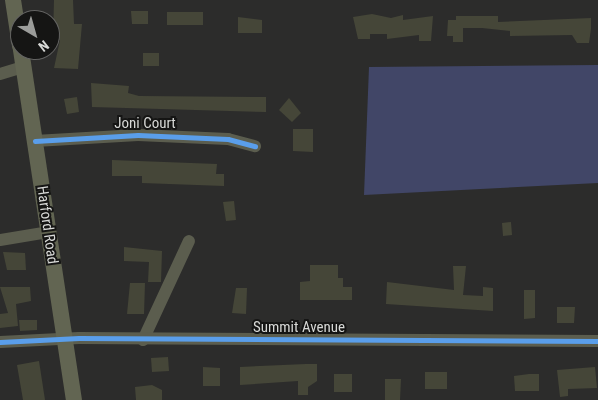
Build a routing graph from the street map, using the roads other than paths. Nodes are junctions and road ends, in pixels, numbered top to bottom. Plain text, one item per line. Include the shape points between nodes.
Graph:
1 (22, 60) edge
2 (23, 67) junction
3 (0, 74) edge
4 (35, 141) junction
5 (255, 146) dead end
6 (48, 232) junction
7 (0, 240) edge
8 (189, 241) dead end
9 (64, 338) junction
10 (143, 340) junction
11 (598, 341) edge
12 (0, 342) edge
13 (74, 400) edge

1 - 2 main road, Harford Road
2 - 3 street
2 - 4 main road, Harford Road
4 - 5 street, Joni Court via 138,135 228,139
4 - 6 main road, Harford Road
6 - 7 street
6 - 9 main road, Harford Road
8 - 10 street
9 - 10 street, Summit Avenue
9 - 12 street, Summit Avenue
9 - 13 main road, Harford Road
10 - 11 street, Summit Avenue

